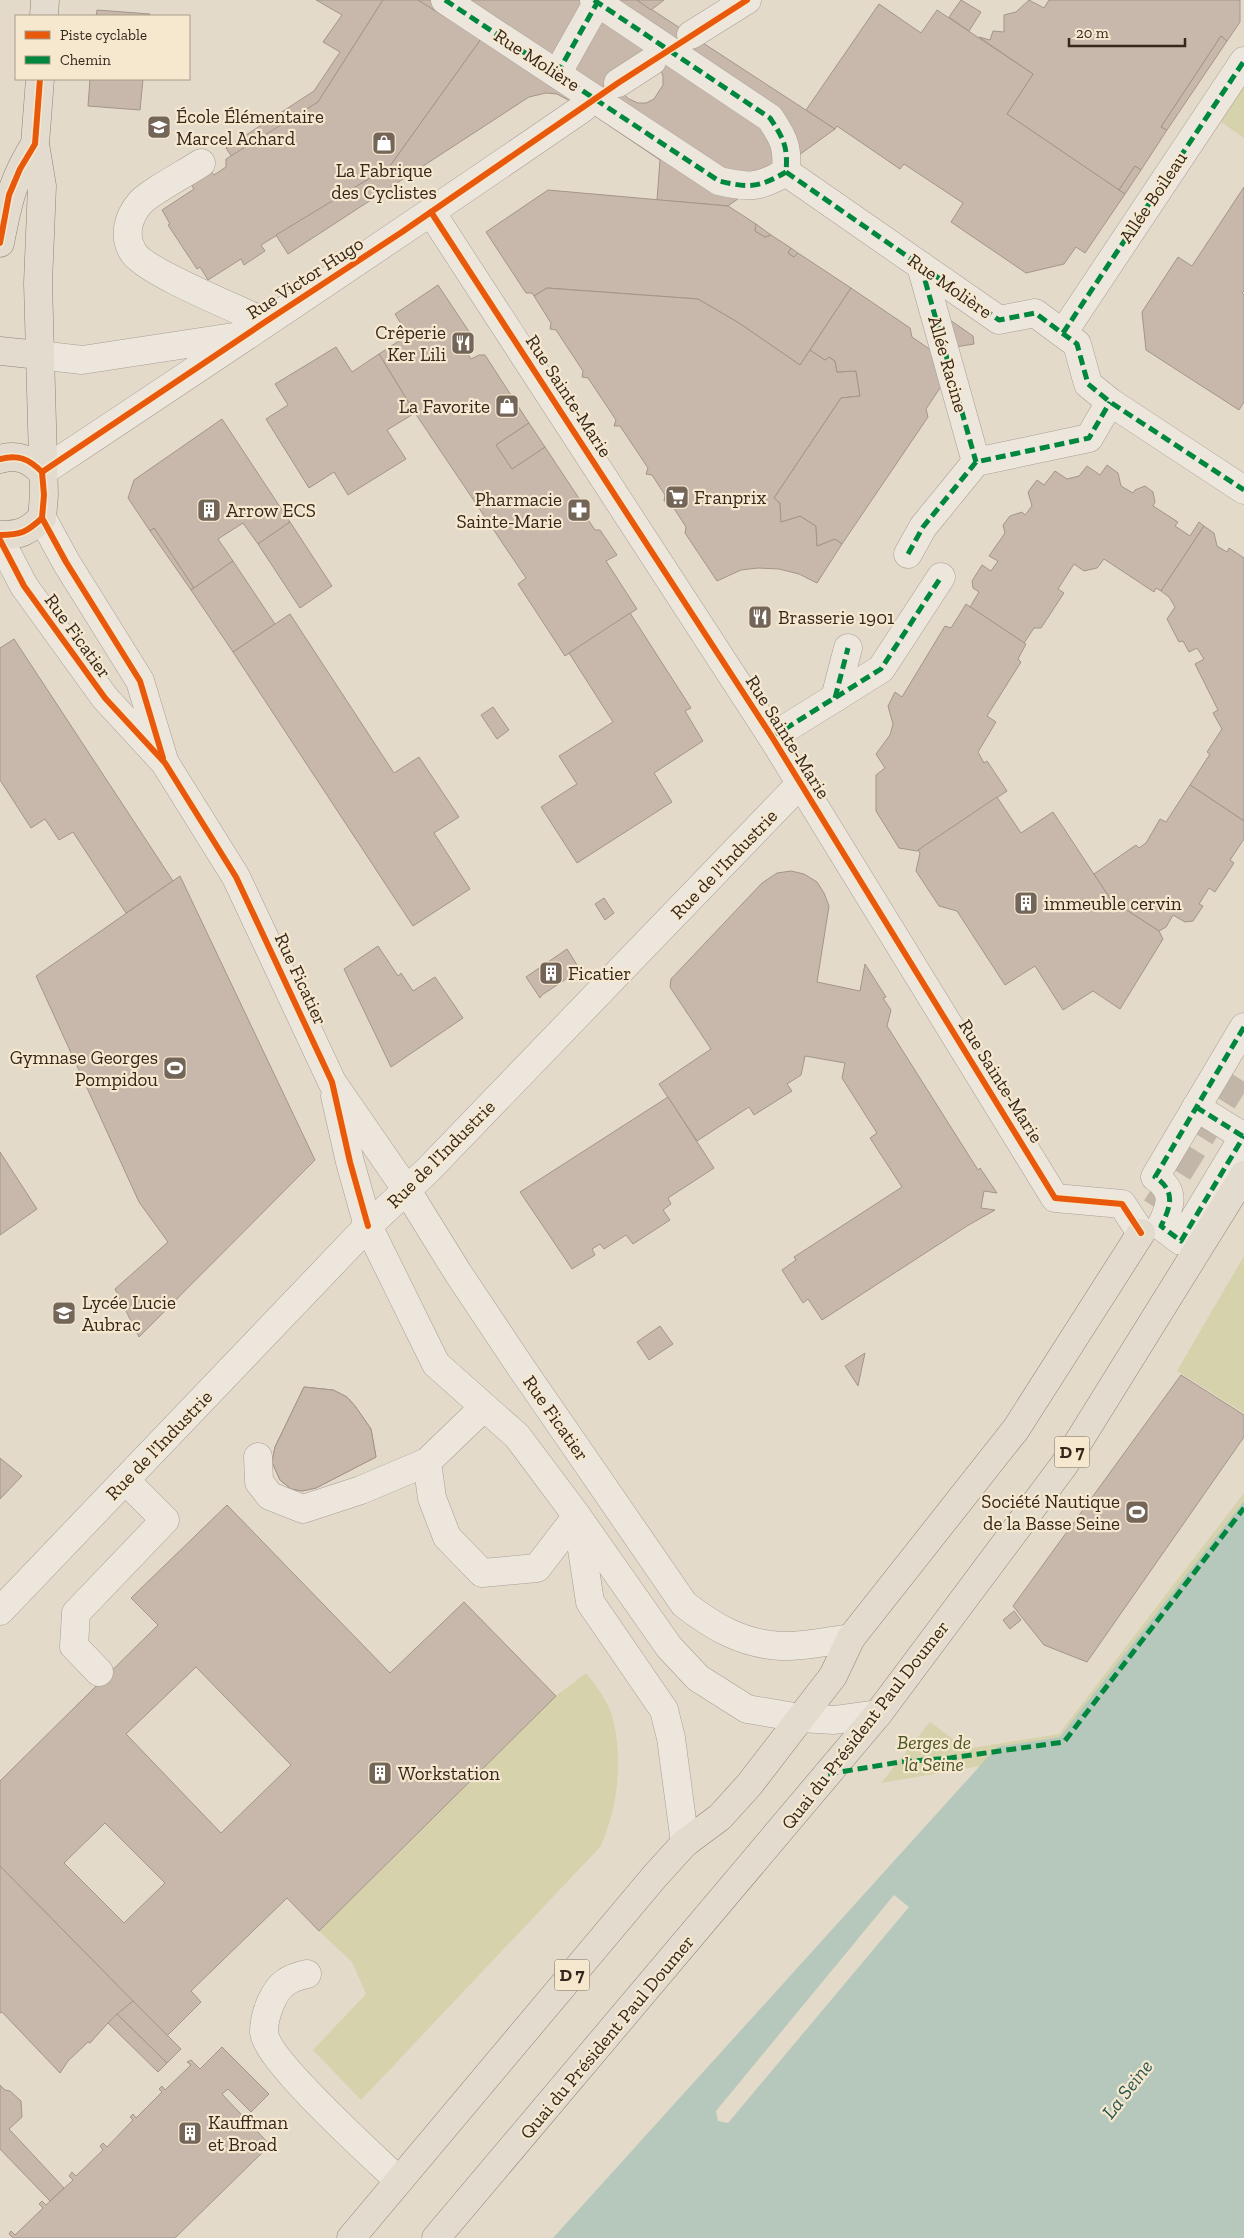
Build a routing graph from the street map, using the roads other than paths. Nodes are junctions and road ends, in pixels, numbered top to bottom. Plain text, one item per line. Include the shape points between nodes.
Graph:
1 (45, 0) edge
2 (445, 0) edge
3 (747, 0) edge
4 (596, 1) edge
5 (44, 15) edge
6 (691, 35) dead end
7 (652, 61) dead end
8 (1244, 61) edge
9 (558, 74) junction
10 (40, 80) edge
11 (618, 83) dead end
12 (583, 108) dead end
13 (35, 144) junction
14 (201, 163) dead end
15 (786, 172) junction
16 (431, 212) junction
17 (0, 243) edge
18 (921, 266) junction
19 (256, 328) junction
20 (1063, 333) junction
21 (0, 352) edge
22 (39, 355) junction
23 (1110, 402) junction
24 (0, 459) edge
25 (976, 462) junction
26 (42, 472) junction
27 (1244, 490) edge
28 (42, 518) junction
29 (0, 535) edge
30 (0, 540) edge
31 (908, 554) dead end
32 (941, 577) dead end
33 (848, 648) dead end
34 (835, 698) junction
35 (772, 737) junction
36 (164, 763) junction
37 (800, 784) junction
38 (1244, 1028) edge
39 (332, 1082) junction
40 (1196, 1107) junction
41 (1244, 1137) edge
42 (1244, 1175) edge
43 (406, 1189) junction
44 (368, 1226) junction
45 (1141, 1233) joint
46 (484, 1408) junction
47 (258, 1457) dead end
48 (427, 1462) junction
49 (125, 1480) junction
50 (578, 1516) junction
51 (0, 1611) edge
52 (851, 1638) junction
53 (99, 1672) dead end
54 (878, 1714) junction
55 (800, 1718) junction
56 (685, 1844) junction
57 (307, 1974) dead end
58 (399, 2181) junction
59 (351, 2238) edge
60 (436, 2238) edge

1 - 5 main road
2 - 9 street, Rue Molière
3 - 6 street
4 - 9 street
4 - 15 street via 770,118 783,138 787,153
7 - 11 street
8 - 20 street, Allée Boileau
9 - 15 street, Rue Molière via 719,181 743,186 768,182
10 - 13 main road
12 - 16 street, Rue Victor Hugo
13 - 17 main road via 9,196
13 - 22 main road via 42,186
14 - 19 street via 141,201 130,217 127,237 134,254 152,269
15 - 18 street, Rue Molière
16 - 19 street, Rue Victor Hugo
16 - 35 street, Rue Sainte-Marie
18 - 20 street, Rue Molière via 998,320 1035,313
18 - 25 street, Allée Racine
19 - 22 street, Rue Victor Hugo via 82,360
19 - 26 street, Rue Victor Hugo
20 - 23 street, Rue Molière via 1077,344 1088,384
21 - 22 main road
22 - 26 main road
23 - 25 street via 1089,438
23 - 27 street, Rue Molière
24 - 26 main road via 19,457 34,463
25 - 31 street via 923,527
26 - 28 main road
28 - 29 main road via 28,531
28 - 36 street, Rue Ficatier via 140,680
30 - 36 street, Rue Ficatier via 24,586 99,690
32 - 34 street via 881,669
33 - 34 street
34 - 35 street
35 - 37 street, Rue Sainte-Marie
36 - 39 street, Rue Ficatier via 236,877
37 - 43 street, Rue de l'Industrie
37 - 45 street, Rue Sainte-Marie via 1055,1198 1122,1204
38 - 40 street
39 - 43 street, Rue Ficatier
39 - 44 street, Rue Ficatier
40 - 41 street
40 - 41 street via 1155,1176 1164,1183 1170,1195 1162,1226 1182,1241
42 - 54 main road, Quai du Président Paul Doumer / D 7 via 1064,1465
43 - 44 street, Rue de l'Industrie
43 - 52 street, Rue Ficatier via 513,1355 684,1604 727,1633 754,1642 783,1646
44 - 46 street, Rue Ficatier via 436,1364
44 - 49 street, Rue de l'Industrie
45 - 52 main road, D 7 via 1016,1429
46 - 48 street
46 - 50 street, Rue Ficatier via 517,1436
47 - 48 street via 259,1482 270,1496 303,1509 361,1490
48 - 50 street via 432,1498 447,1537 482,1573 537,1568
49 - 51 street, Rue de l'Industrie
49 - 53 street via 165,1520 76,1613 74,1646
50 - 55 street, Rue Ficatier via 669,1647 698,1678 747,1709
50 - 56 street, Rue Ficatier via 590,1602 664,1710 671,1738
52 - 55 main road, D 7 via 833,1676
54 - 55 street, Rue Ficatier via 834,1720
54 - 60 main road, Quai du Président Paul Doumer / D 7
55 - 56 main road, D 7 via 720,1817
56 - 58 main road, D 7
57 - 58 street via 295,1976 277,1989 267,2010 264,2033 275,2055 297,2082
58 - 59 main road, D 7

